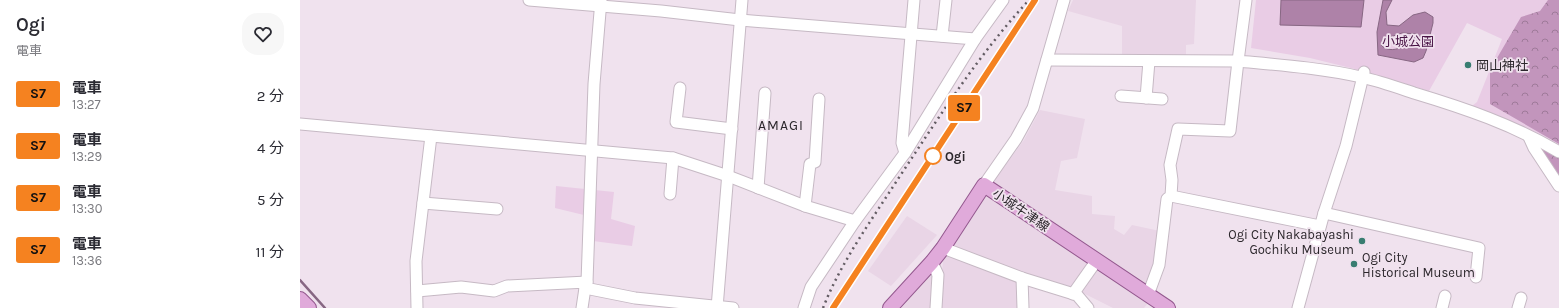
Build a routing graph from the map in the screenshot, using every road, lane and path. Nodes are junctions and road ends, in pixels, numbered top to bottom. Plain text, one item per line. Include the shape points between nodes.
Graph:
1 (529, 0) edge
2 (742, 0) edge
3 (914, 0) edge
4 (946, 0) edge
5 (1003, 0) edge
6 (1064, 0) edge
7 (1246, 0) edge
8 (601, 3) edge
9 (661, 5) edge
10 (740, 20) junction
11 (911, 34) junction
12 (942, 36) junction
13 (975, 39) junction
14 (1047, 60) junction
15 (1149, 61) junction
16 (1238, 61) junction
17 (1363, 75) junction
18 (680, 88) dead end
19 (765, 93) dead end
20 (1120, 96) dead end
21 (1146, 98) junction
22 (820, 99) dead end
23 (1162, 99) dead end
24 (300, 124) edge
25 (732, 129) junction
26 (431, 136) junction
27 (1529, 137) junction
28 (591, 150) junction
29 (1559, 152) edge
30 (905, 153) junction
31 (673, 158) junction
32 (728, 176) junction
33 (984, 185) junction
34 (1559, 186) edge
35 (758, 188) junction
36 (670, 194) dead end
37 (1171, 196) junction
38 (423, 203) junction
39 (805, 206) junction
40 (497, 209) dead end
41 (1324, 214) junction
42 (855, 221) junction
43 (1320, 226) junction
44 (943, 248) junction
45 (1097, 260) junction
46 (932, 262) junction
47 (1476, 277) dead end
48 (1022, 278) junction
49 (586, 285) junction
50 (418, 290) junction
51 (1073, 294) junction
52 (1148, 294) junction
53 (1445, 296) dead end
54 (300, 299) edge
55 (717, 307) edge
56 (309, 308) edge
57 (417, 308) edge
58 (582, 308) edge
59 (733, 308) edge
60 (804, 308) edge
61 (890, 308) edge
62 (936, 308) edge
63 (1023, 308) edge
64 (1088, 308) edge
65 (1168, 308) edge
66 (1298, 308) edge
67 (1442, 308) edge

1 - 8 street
2 - 10 street
3 - 11 street
4 - 12 street
5 - 13 street
6 - 14 street
7 - 16 street
8 - 9 street
8 - 28 street
9 - 10 street
10 - 11 street
10 - 25 street
11 - 12 street
11 - 30 street via 902,143
12 - 13 street
13 - 30 street
14 - 15 street
14 - 33 street via 1033,108 1024,126
15 - 16 street
15 - 21 street
16 - 17 street
16 - 37 street via 1230,131 1178,129 1170,165
17 - 27 street via 1478,114
17 - 41 street via 1346,146
18 - 25 street via 676,122
19 - 35 street
20 - 21 street
21 - 23 street
22 - 39 street via 814,162 810,164
24 - 26 street
25 - 32 street
26 - 28 street
26 - 38 street
27 - 29 street via 1540,140
27 - 34 street
28 - 31 street
28 - 49 street
30 - 42 street
31 - 32 street
31 - 36 street
32 - 35 street
32 - 55 street
33 - 44 main road, 小城牛津線
33 - 45 main road, 小城牛津線
35 - 39 street
37 - 43 street
37 - 52 street via 1167,199 1159,265
38 - 40 street
38 - 50 street via 416,261
39 - 42 street
41 - 43 street
41 - 47 street via 1479,248
42 - 60 street via 811,287
43 - 66 street
44 - 46 main road, 小城牛津線
44 - 48 street
45 - 51 street
45 - 52 main road, 小城牛津線
46 - 61 main road, 小城牛津線
46 - 62 street via 938,275
48 - 51 street
48 - 63 street
49 - 50 street via 507,286 494,291 461,287
49 - 55 street via 634,298
49 - 58 street
50 - 57 street
51 - 64 street
52 - 65 main road, 小城牛津線
53 - 67 street
54 - 56 main road
55 - 59 street

